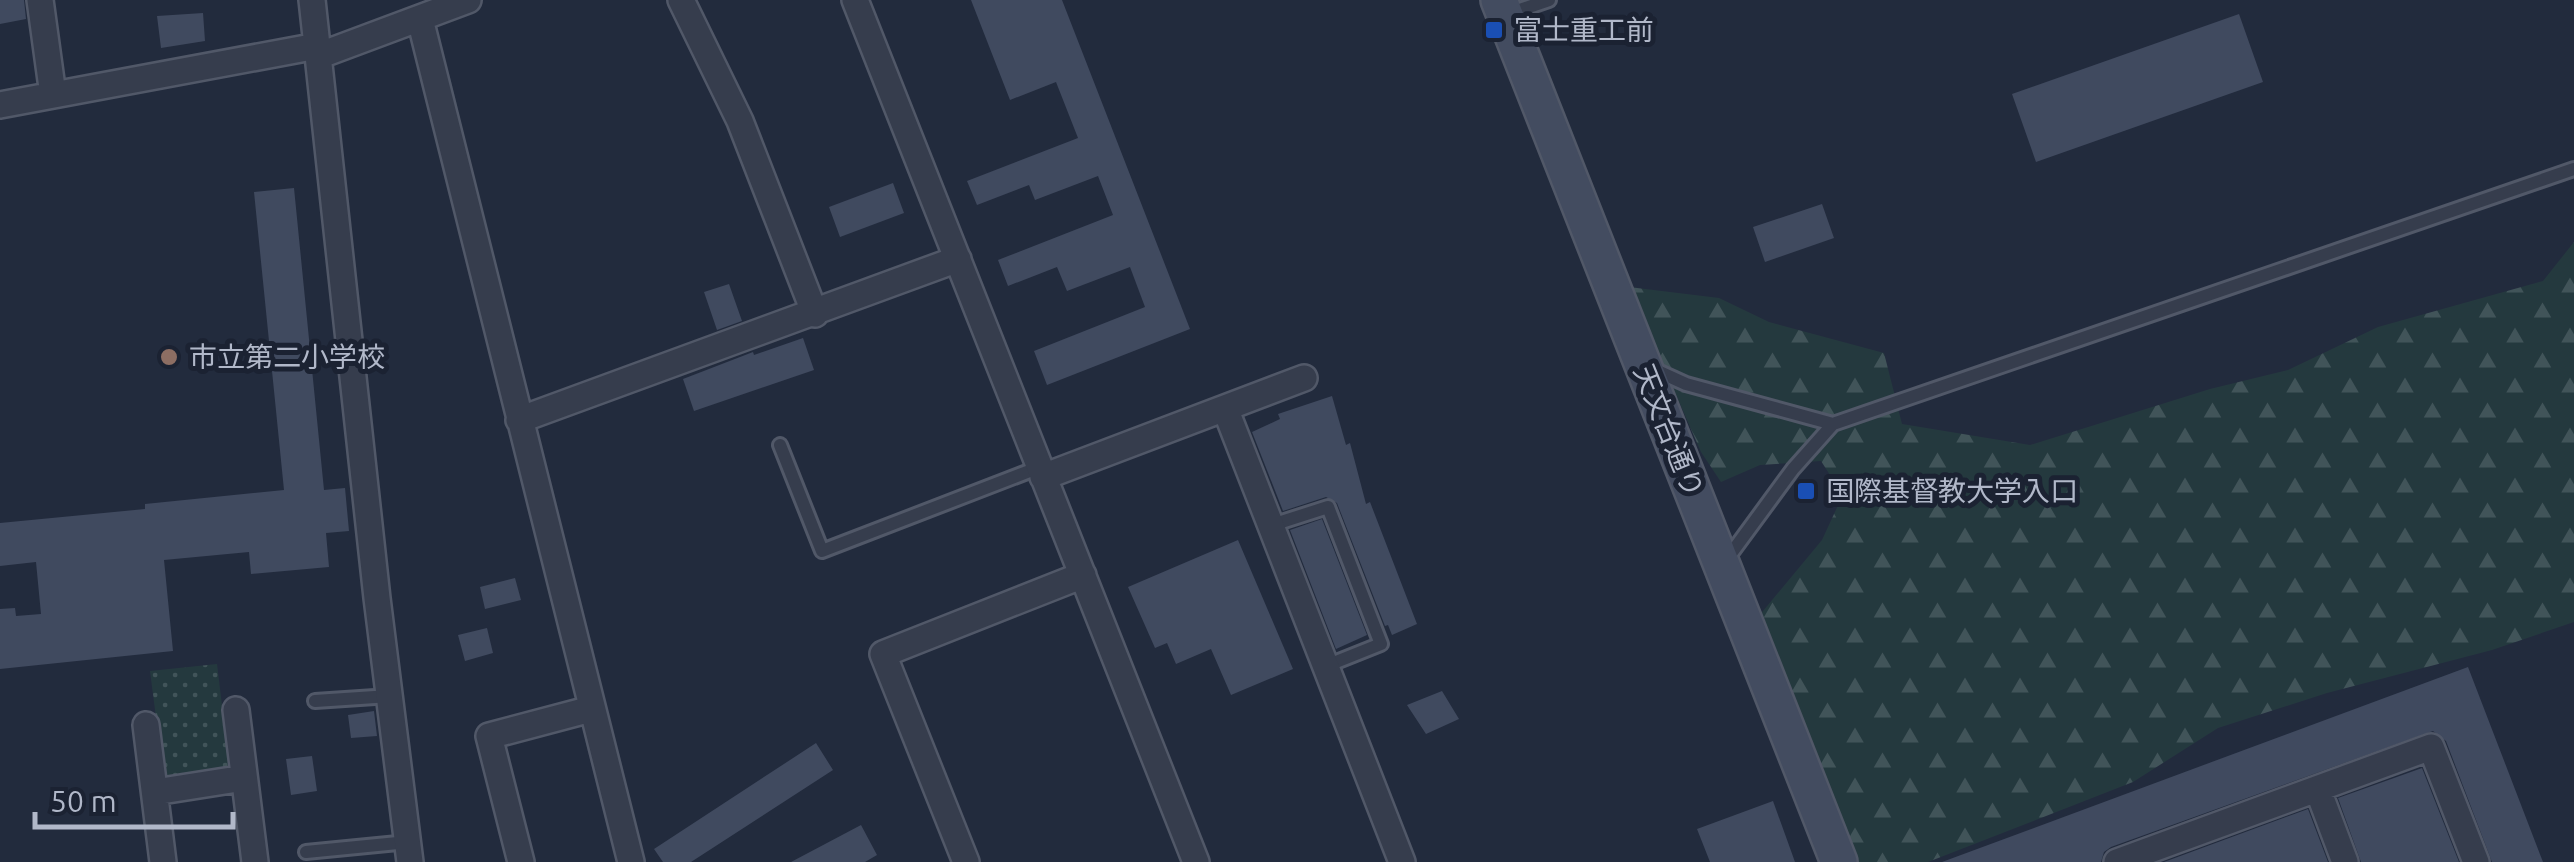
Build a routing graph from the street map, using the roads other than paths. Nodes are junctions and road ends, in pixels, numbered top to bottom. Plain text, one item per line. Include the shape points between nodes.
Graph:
1 (40, 0) edge
2 (312, 0) edge
3 (468, 0) edge
4 (681, 0) edge
5 (855, 0) edge
6 (1548, 0) edge
7 (1502, 8) edge
8 (420, 20) junction
9 (318, 51) junction
10 (53, 94) junction
11 (0, 105) edge
12 (2574, 169) edge
13 (958, 259) junction
14 (815, 314) junction
15 (1642, 364) junction
16 (1304, 378) dead end
17 (1226, 408) junction
18 (520, 420) junction
19 (1833, 424) junction
20 (780, 445) dead end
21 (1042, 472) junction
22 (1272, 525) junction
23 (1723, 566) junction
24 (1082, 575) junction
25 (1326, 666) junction
26 (390, 696) junction
27 (315, 701) dead end
28 (591, 709) junction
29 (236, 710) dead end
30 (146, 724) dead end
31 (244, 778) junction
32 (2318, 790) junction
33 (154, 792) junction
34 (306, 852) dead end
35 (409, 852) edge
36 (162, 862) edge
37 (255, 862) edge
38 (520, 862) edge
39 (630, 862) edge
40 (966, 862) edge
41 (1196, 862) edge
42 (1402, 862) edge
43 (1839, 862) edge
44 (2117, 862) edge
45 (2345, 862) edge
46 (2476, 862) edge

1 - 10 street
2 - 9 street
3 - 8 street
4 - 14 street via 740,120
5 - 13 street
6 - 7 lane
7 - 15 main road, 天文台通り
8 - 9 street
8 - 18 street
9 - 10 street
9 - 26 street
10 - 11 street
12 - 19 lane
13 - 14 street
13 - 21 street
14 - 18 street
15 - 19 lane via 1686,384
15 - 23 main road, 天文台通り
16 - 17 street
17 - 21 street
17 - 22 street
18 - 28 street
19 - 23 lane
20 - 21 lane via 822,552
21 - 24 street
22 - 25 street
22 - 25 lane via 1328,507 1375,627 1381,644
23 - 43 main road, 天文台通り
24 - 40 street via 883,654
24 - 41 street
25 - 42 street
26 - 27 lane
26 - 35 street
28 - 38 street via 489,736
28 - 39 street
29 - 31 street
30 - 33 street
31 - 33 street
31 - 37 street
32 - 44 street
32 - 45 street
32 - 46 street via 2432,748
33 - 36 street
34 - 35 lane

